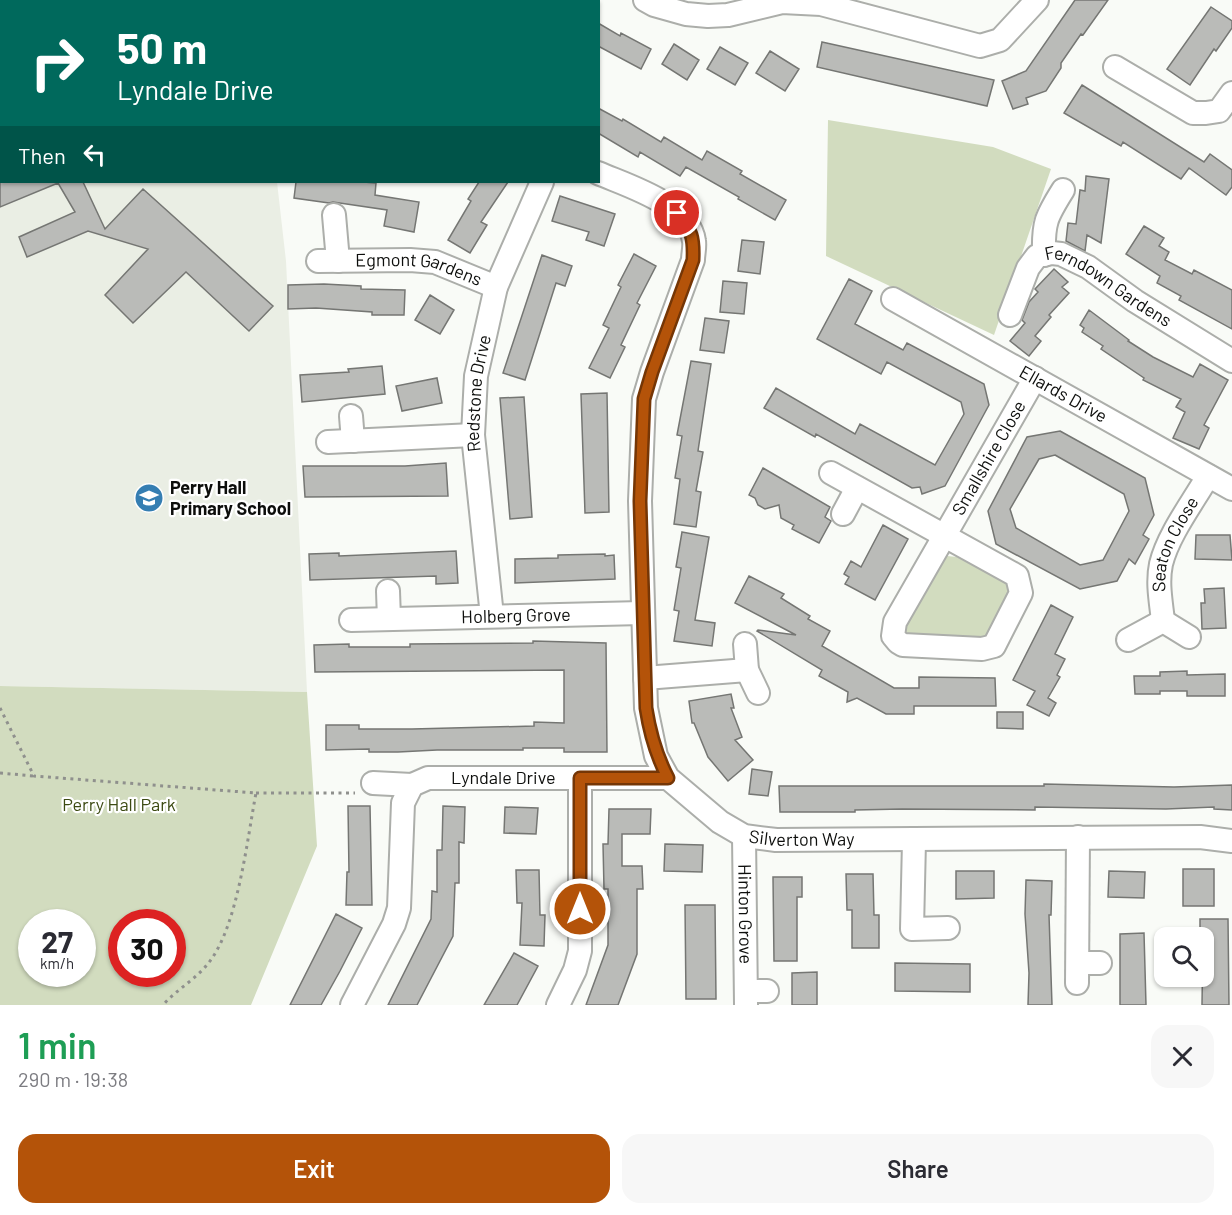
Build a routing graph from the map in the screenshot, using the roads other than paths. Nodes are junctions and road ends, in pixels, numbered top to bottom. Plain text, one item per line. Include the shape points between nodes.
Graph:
1 (645, 0) edge
2 (1037, 0) edge
3 (1115, 67) dead end
4 (1232, 93) edge
5 (600, 175) edge
6 (542, 183) edge
7 (1063, 190) dead end
8 (334, 215) dead end
9 (1044, 255) junction
10 (496, 287) junction
11 (893, 299) dead end
12 (1010, 315) dead end
13 (1232, 361) edge
14 (1035, 378) junction
15 (351, 416) dead end
16 (473, 435) junction
17 (353, 441) junction
18 (328, 442) dead end
19 (831, 473) dead end
20 (1208, 476) junction
21 (857, 488) junction
22 (1232, 489) edge
23 (843, 514) dead end
24 (946, 537) junction
25 (388, 591) dead end
26 (642, 613) junction
27 (492, 616) junction
28 (389, 619) junction
29 (351, 620) dead end
30 (1163, 621) junction
31 (1189, 637) dead end
32 (1128, 640) dead end
33 (745, 644) dead end
34 (747, 670) junction
35 (645, 678) junction
36 (758, 693) dead end
37 (580, 778) junction
38 (668, 778) junction
39 (373, 783) road end
40 (412, 785) junction
41 (744, 836) junction
42 (1078, 837) junction
43 (914, 841) junction
44 (1232, 841) edge
45 (948, 928) dead end
46 (1085, 970) dead end
47 (753, 995) edge
48 (352, 1005) edge
49 (558, 1005) edge

1 - 2 street via 686,14 708,16 782,2 821,4 980,46 1000,40
3 - 4 street via 1193,112 1219,111
5 - 26 street, Silverton Way via 656,198 677,213 694,241 693,260 644,399 640,501
6 - 10 street, Redstone Drive
7 - 9 street via 1046,217
8 - 10 street, Egmont Gardens via 328,261 435,262
9 - 12 street, Ferndown Gardens via 1037,256 1028,268
9 - 13 street, Ferndown Gardens via 1061,254 1088,267
10 - 16 street, Redstone Drive via 476,376
11 - 14 street, Ellards Drive
14 - 20 street, Ellards Drive
14 - 24 street, Smallshire Close
15 - 17 street
16 - 17 street
16 - 27 street, Redstone Drive
17 - 18 street
19 - 21 street, Smallshire Close
20 - 22 street, Ellards Drive
20 - 30 street, Seaton Close via 1161,564
21 - 23 street
21 - 24 street, Smallshire Close
24 - 24 street, Smallshire Close via 1017,576 1021,593 994,646 982,650 903,645 893,636 895,622
25 - 28 street
26 - 27 street, Holberg Grove
26 - 35 street, Silverton Way
27 - 28 street, Holberg Grove
28 - 29 street, Holberg Grove
30 - 31 street, Seaton Close
30 - 32 street, Seaton Close
33 - 34 street
34 - 35 street
34 - 36 street
35 - 38 street, Silverton Way via 650,734
37 - 38 street, Lyndale Drive
37 - 40 street, Lyndale Drive via 428,778
37 - 49 street via 580,951
38 - 41 street, Silverton Way via 720,822
39 - 40 street, Lyndale Drive
40 - 48 street via 403,803 399,908
41 - 43 street, Silverton Way via 776,840
41 - 47 street, Hinton Grove
42 - 43 street, Silverton Way
42 - 44 street, Silverton Way via 1200,837
42 - 46 street
43 - 45 street via 912,929

